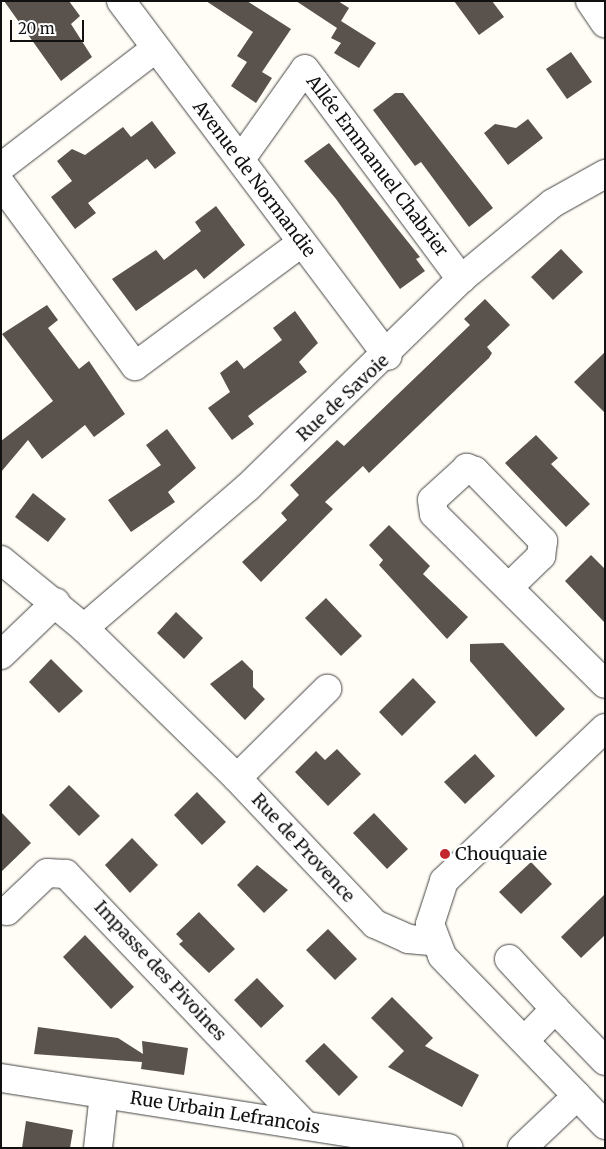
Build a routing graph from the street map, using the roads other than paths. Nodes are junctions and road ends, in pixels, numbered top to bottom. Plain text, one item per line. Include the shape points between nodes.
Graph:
1 (121, 1) edge
2 (590, 1) edge
3 (605, 23) edge
4 (156, 48) junction
5 (241, 159) junction
6 (1, 167) edge
7 (605, 174) edge
8 (1, 184) edge
9 (301, 242) junction
10 (461, 279) junction
11 (388, 356) junction
12 (1, 560) edge
13 (509, 586) dead end
14 (56, 602) junction
15 (84, 628) junction
16 (1, 656) edge
17 (605, 684) edge
18 (327, 689) dead end
19 (605, 728) edge
20 (237, 778) junction
21 (6, 912) dead end
22 (433, 941) junction
23 (509, 959) dead end
24 (555, 1009) junction
25 (526, 1039) junction
26 (605, 1061) edge
27 (1, 1078) edge
28 (104, 1094) junction
29 (577, 1096) junction
30 (305, 1125) junction
31 (605, 1125) edge
32 (98, 1148) edge
33 (449, 1148) edge
34 (522, 1148) edge

1 - 4 street, Avenue de Normandie
2 - 3 street
4 - 5 street, Avenue de Normandie
4 - 6 street
5 - 9 street, Avenue de Normandie
5 - 10 street, Allée Emmanuel Chabrier via 304,69
7 - 10 street, Rue de Savoie via 553,203
8 - 9 street via 135,366
9 - 11 street, Avenue de Normandie
10 - 11 street, Rue de Savoie
11 - 15 street, Rue de Savoie via 248,488
12 - 14 street, Rue de Provence
13 - 17 street
14 - 15 street, Rue de Provence
14 - 16 street
15 - 20 street, Rue de Provence
18 - 20 street
19 - 22 street via 444,881 433,906
20 - 22 street, Rue de Provence via 375,924 408,938
21 - 30 street, Impasse des Pivoines via 47,873 66,874
22 - 25 street via 456,972
23 - 24 street
24 - 25 street
24 - 26 street
25 - 29 street
27 - 28 street, Rue Urbain Lefrancois
28 - 30 street, Rue Urbain Lefrancois
28 - 32 street
29 - 31 street
29 - 34 street
30 - 33 street, Rue Urbain Lefrancois

